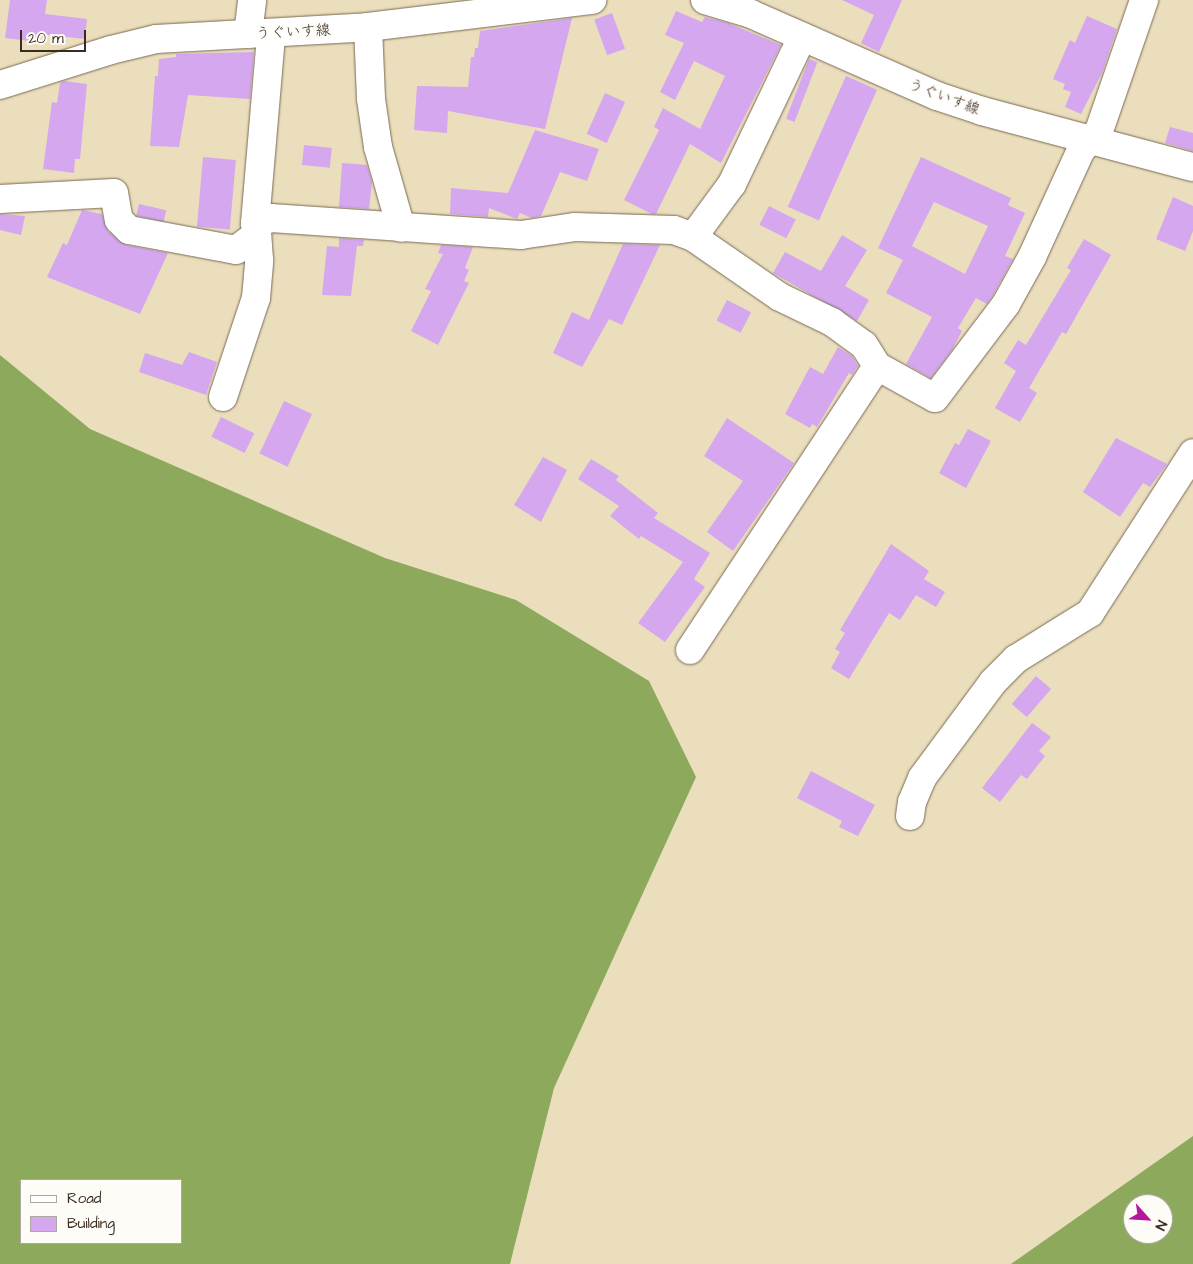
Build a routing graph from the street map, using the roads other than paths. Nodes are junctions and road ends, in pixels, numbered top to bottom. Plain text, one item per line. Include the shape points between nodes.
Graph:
1 (252, 0) edge
2 (592, 0) edge
3 (705, 0) edge
4 (1144, 0) edge
5 (449, 10) edge
6 (368, 27) junction
7 (259, 34) junction
8 (802, 37) junction
9 (0, 85) edge
10 (1090, 141) junction
11 (1193, 167) edge
12 (0, 199) edge
13 (401, 228) junction
14 (256, 229) junction
15 (693, 237) junction
16 (877, 366) junction
17 (224, 397) dead end
18 (1193, 453) edge
19 (690, 650) dead end
20 (910, 816) dead end

1 - 7 street
2 - 5 street, うぐいす線
3 - 8 street, うぐいす線 via 751,14
4 - 10 street via 1115,92 1099,131
5 - 6 street, うぐいす線
6 - 7 street, うぐいす線
6 - 13 street via 371,99 378,147
7 - 9 street, うぐいす線 via 156,39
7 - 14 street
8 - 10 street, うぐいす線 via 946,99
8 - 15 street via 732,184
10 - 11 street, うぐいす線
10 - 16 street via 1081,150 1006,304 936,398
12 - 14 street via 114,192 119,220 129,230 236,250
13 - 14 street via 271,218
13 - 15 street via 521,235 576,228 647,228 674,230
14 - 17 street via 259,260 256,298
15 - 16 street via 780,297 832,322 864,346
16 - 19 street
18 - 20 street via 1090,613 1016,658 993,682 922,778

